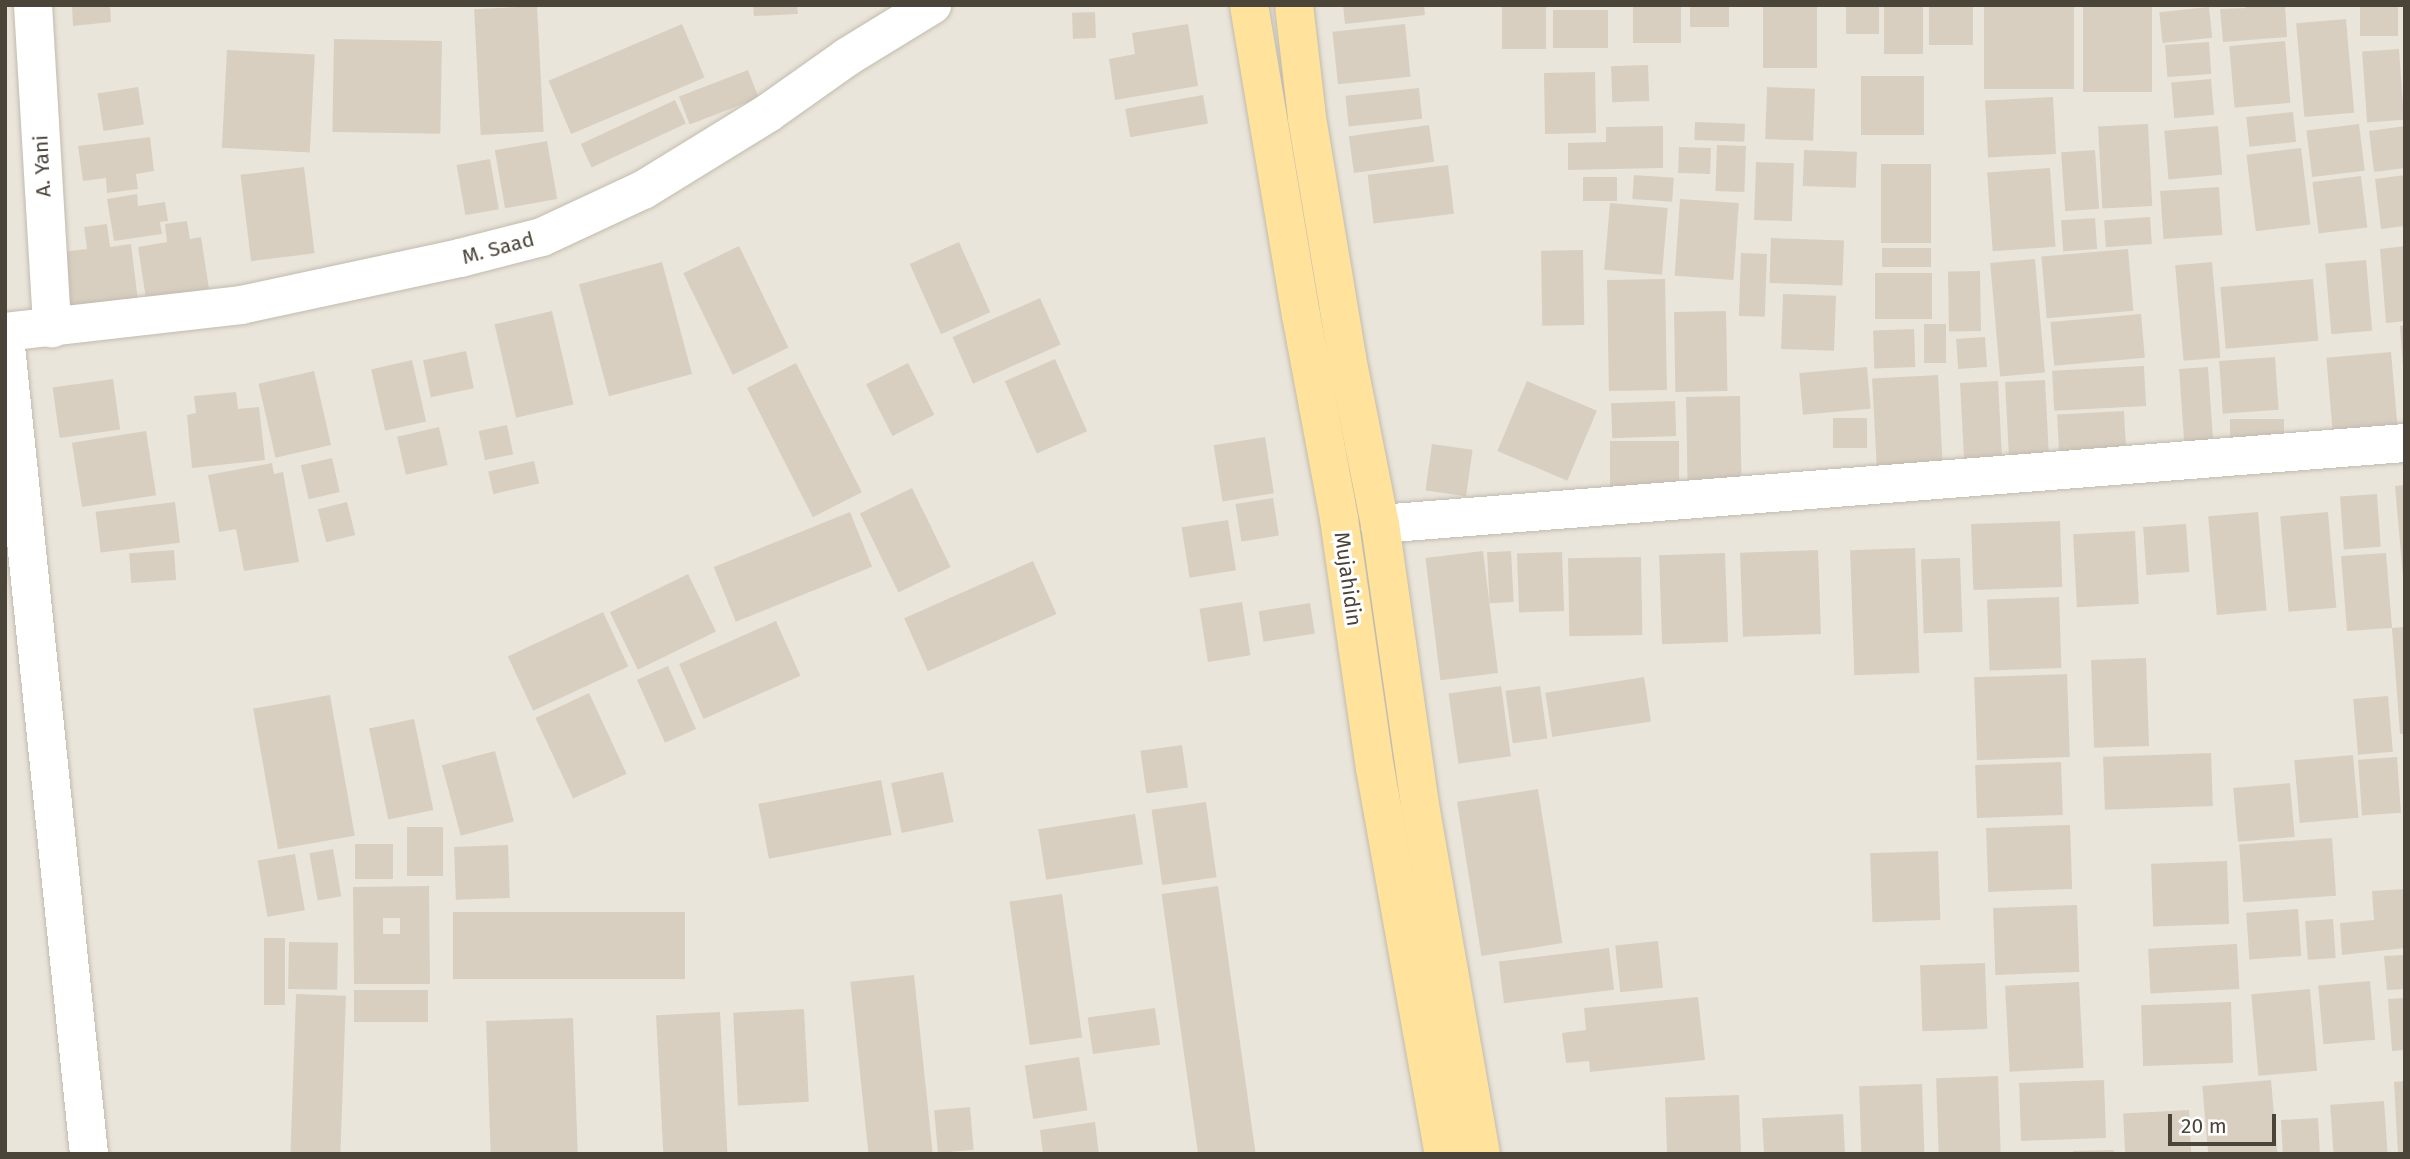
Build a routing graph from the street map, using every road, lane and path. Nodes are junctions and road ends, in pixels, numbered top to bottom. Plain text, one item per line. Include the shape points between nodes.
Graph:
1 (33, 5) edge
2 (932, 5) edge
3 (1249, 5) edge
4 (1294, 5) edge
5 (52, 328) junction
6 (5, 335) edge
7 (2405, 443) edge
8 (1380, 524) junction
9 (89, 1154) edge
10 (1444, 1154) edge
11 (1481, 1154) edge

1 - 5 street, A. Yani
2 - 5 street, M. Saad via 643,190 542,237 241,305
3 - 10 main road, Mujahidin
4 - 8 main road, Mujahidin via 1311,144
5 - 6 street, M. Saad
6 - 9 street
7 - 8 street
8 - 11 main road, Mujahidin via 1420,805

